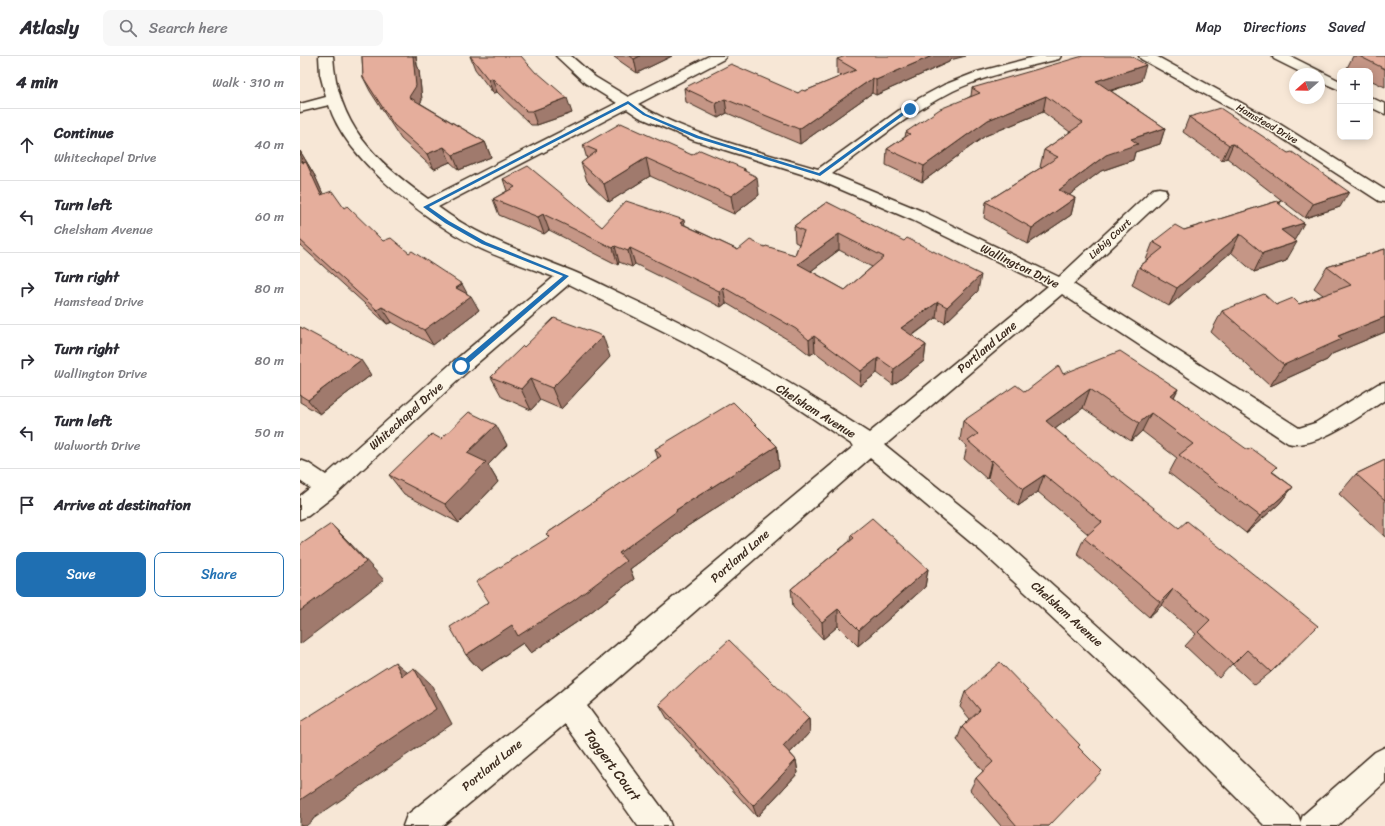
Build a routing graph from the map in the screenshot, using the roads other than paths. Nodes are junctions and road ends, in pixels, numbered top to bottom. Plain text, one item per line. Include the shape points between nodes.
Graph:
1 (326, 56) edge
2 (563, 56) edge
3 (719, 56) edge
4 (1054, 56) edge
5 (1146, 56) edge
6 (1279, 56) edge
7 (1303, 68) edge
8 (1325, 79) edge
9 (1337, 85) edge
10 (334, 99) junction
11 (628, 103) junction
12 (1373, 103) edge
13 (300, 108) edge
14 (1385, 110) edge
15 (820, 174) junction
16 (1159, 193) dead end
17 (1385, 197) edge
18 (426, 207) junction
19 (567, 276) junction
20 (1061, 285) junction
21 (1385, 390) edge
22 (870, 445) junction
23 (300, 469) edge
24 (328, 488) junction
25 (300, 509) edge
26 (568, 704) junction
27 (1385, 762) edge
28 (418, 826) edge
29 (656, 826) edge
30 (1287, 826) edge
31 (1314, 826) edge

1 - 10 street, Chelsham Avenue via 327,74
2 - 11 street, Wallington Drive via 590,80
3 - 11 street
4 - 15 street via 982,75 949,88 910,109
5 - 17 street, Hamstead Drive via 1273,126
6 - 7 street
8 - 9 street
10 - 13 street
10 - 18 street, Chelsham Avenue via 351,135 372,162
11 - 15 street, Wallington Drive via 644,114 698,137
11 - 18 street
12 - 14 street
15 - 20 street, Wallington Drive via 918,216
16 - 20 street, Liebig Court
18 - 19 street, Chelsham Avenue via 484,243
19 - 22 street, Chelsham Avenue via 694,338 797,397
19 - 24 street, Whitechapel Drive via 461,366
20 - 21 street, Wallington Drive via 1296,437 1322,429
20 - 22 street, Portland Lane
22 - 26 street, Portland Lane
22 - 30 street, Chelsham Avenue via 990,544 1130,671
23 - 24 street
24 - 25 street, Whitechapel Drive
26 - 28 street, Portland Lane
26 - 29 street, Taggert Court
27 - 31 street

